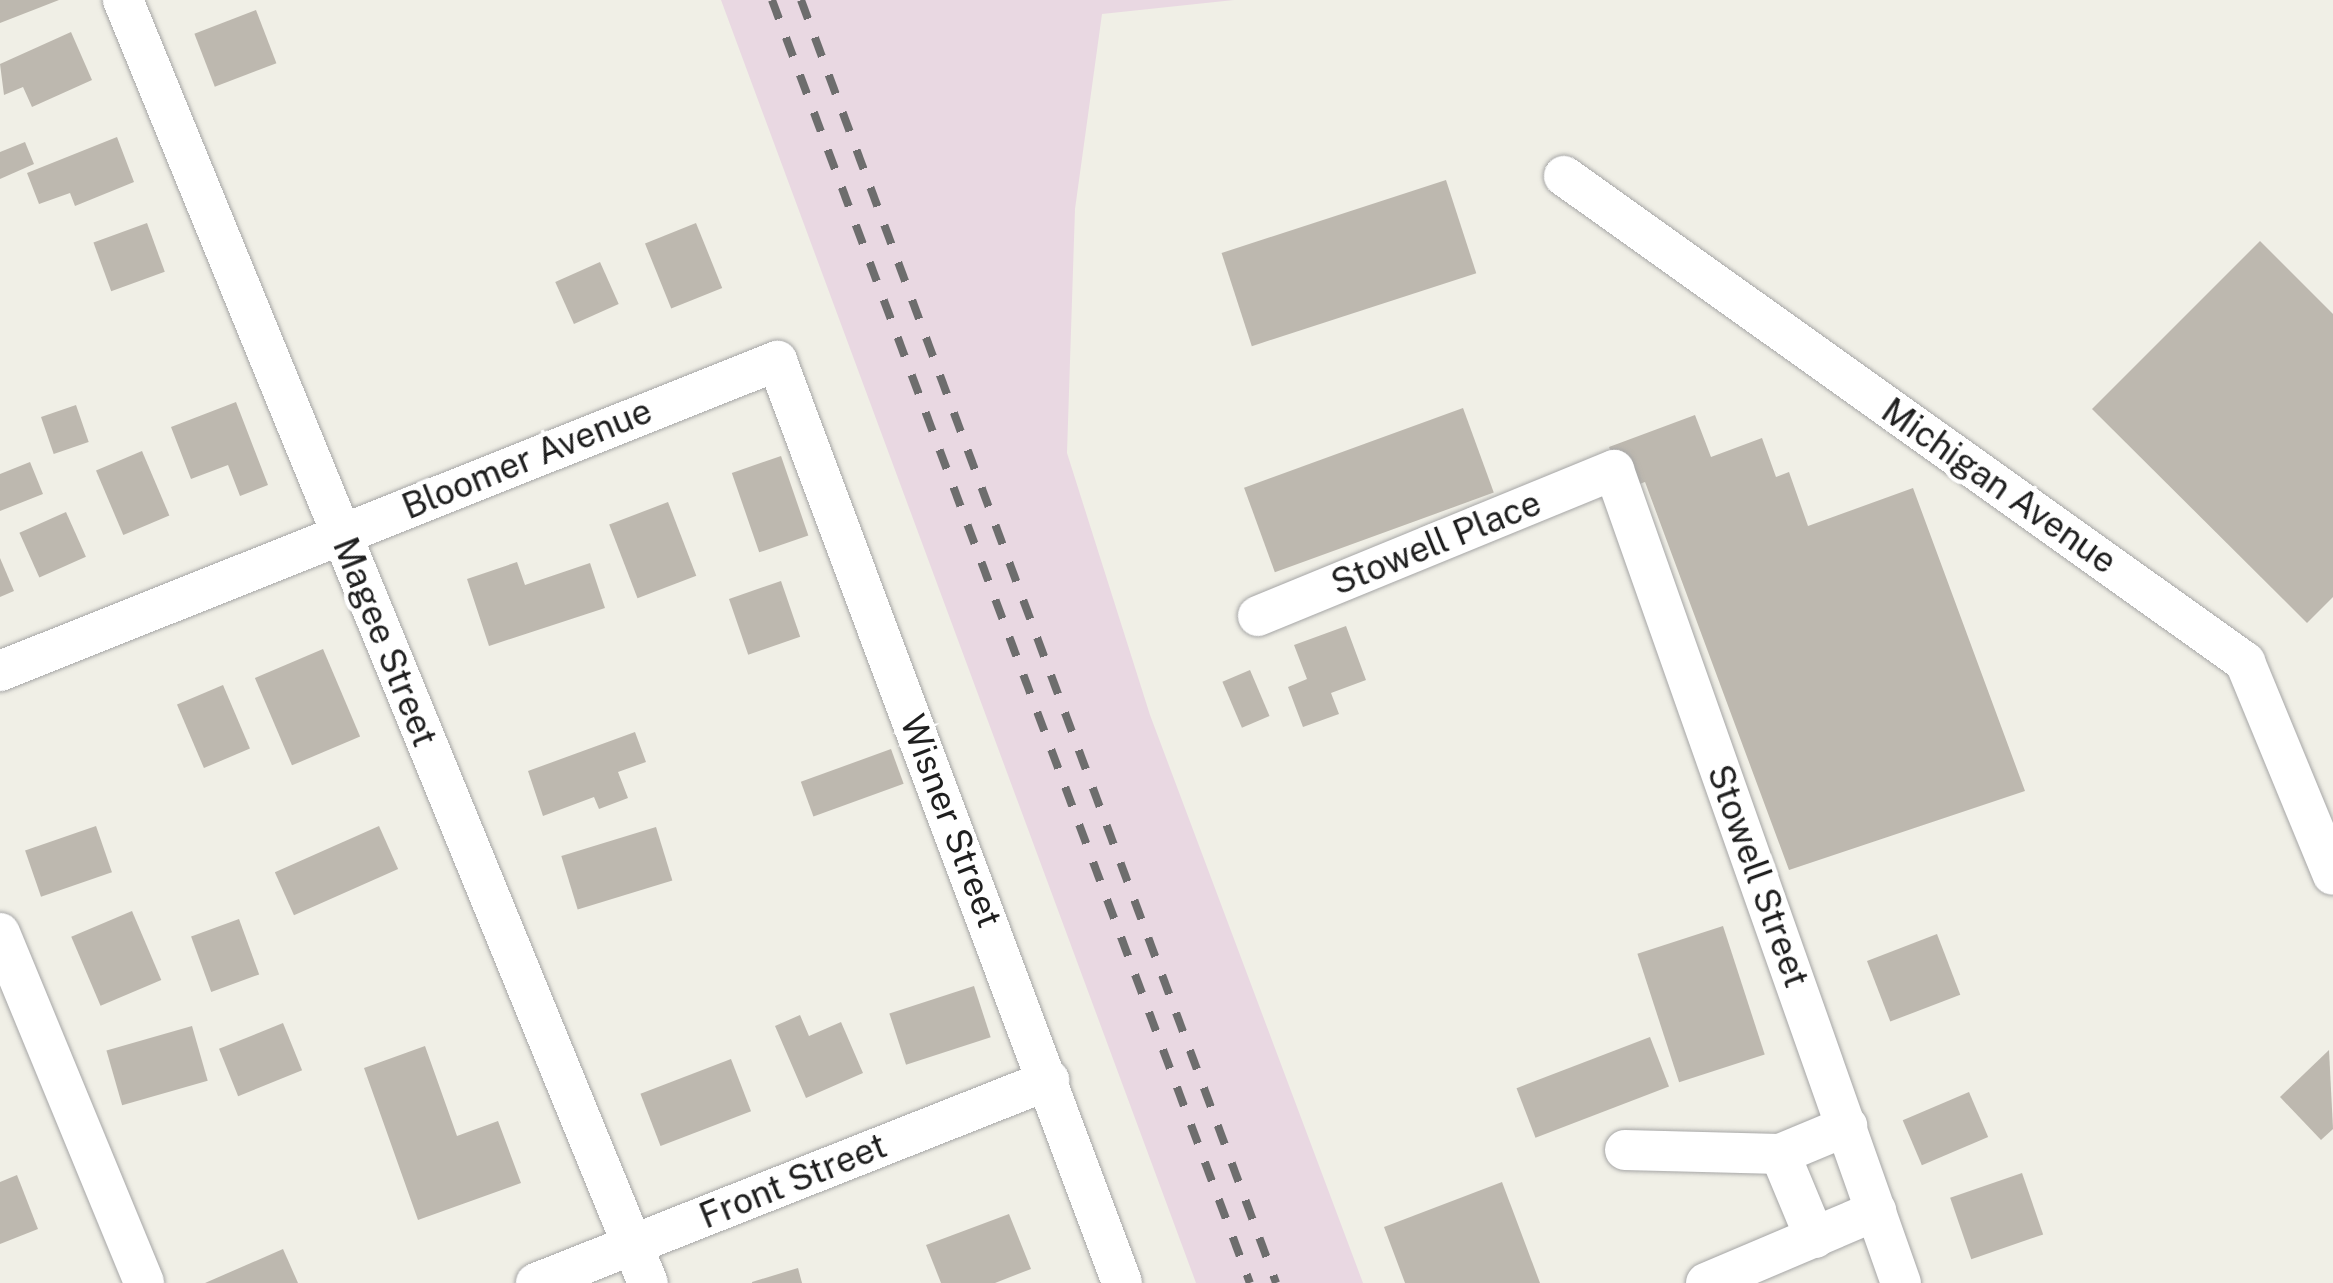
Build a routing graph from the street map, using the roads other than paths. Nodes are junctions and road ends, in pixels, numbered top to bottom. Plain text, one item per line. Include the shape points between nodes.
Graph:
1 (124, 0) edge
2 (1564, 176) dead end
3 (777, 361) joint
4 (1614, 470) joint
5 (340, 534) junction
6 (1258, 616) dead end
7 (0, 670) edge
8 (2333, 875) edge
9 (0, 933) edge
10 (1049, 1080) junction
11 (1847, 1126) junction
12 (1625, 1150) dead end
13 (1780, 1154) junction
14 (1876, 1212) junction
15 (1814, 1238) junction
16 (632, 1244) junction
17 (144, 1283) edge
18 (536, 1283) edge
19 (648, 1283) edge
20 (1122, 1283) edge
21 (1706, 1283) edge
22 (1902, 1283) edge

1 - 5 street, Magee Street
2 - 8 street, Michigan Avenue via 2245,662
3 - 5 street, Bloomer Avenue
3 - 10 street, Wisner Street
4 - 6 street, Stowell Place
4 - 11 street, Stowell Street
5 - 7 street, Bloomer Avenue
5 - 16 street, Magee Street
9 - 17 street
10 - 16 street, Front Street
10 - 20 street, Wisner Street
11 - 13 street
11 - 14 street, Stowell Street
12 - 13 street
13 - 15 street
14 - 15 street
14 - 22 street, Stowell Street
15 - 21 street
16 - 18 street, Front Street
16 - 19 street, Magee Street

